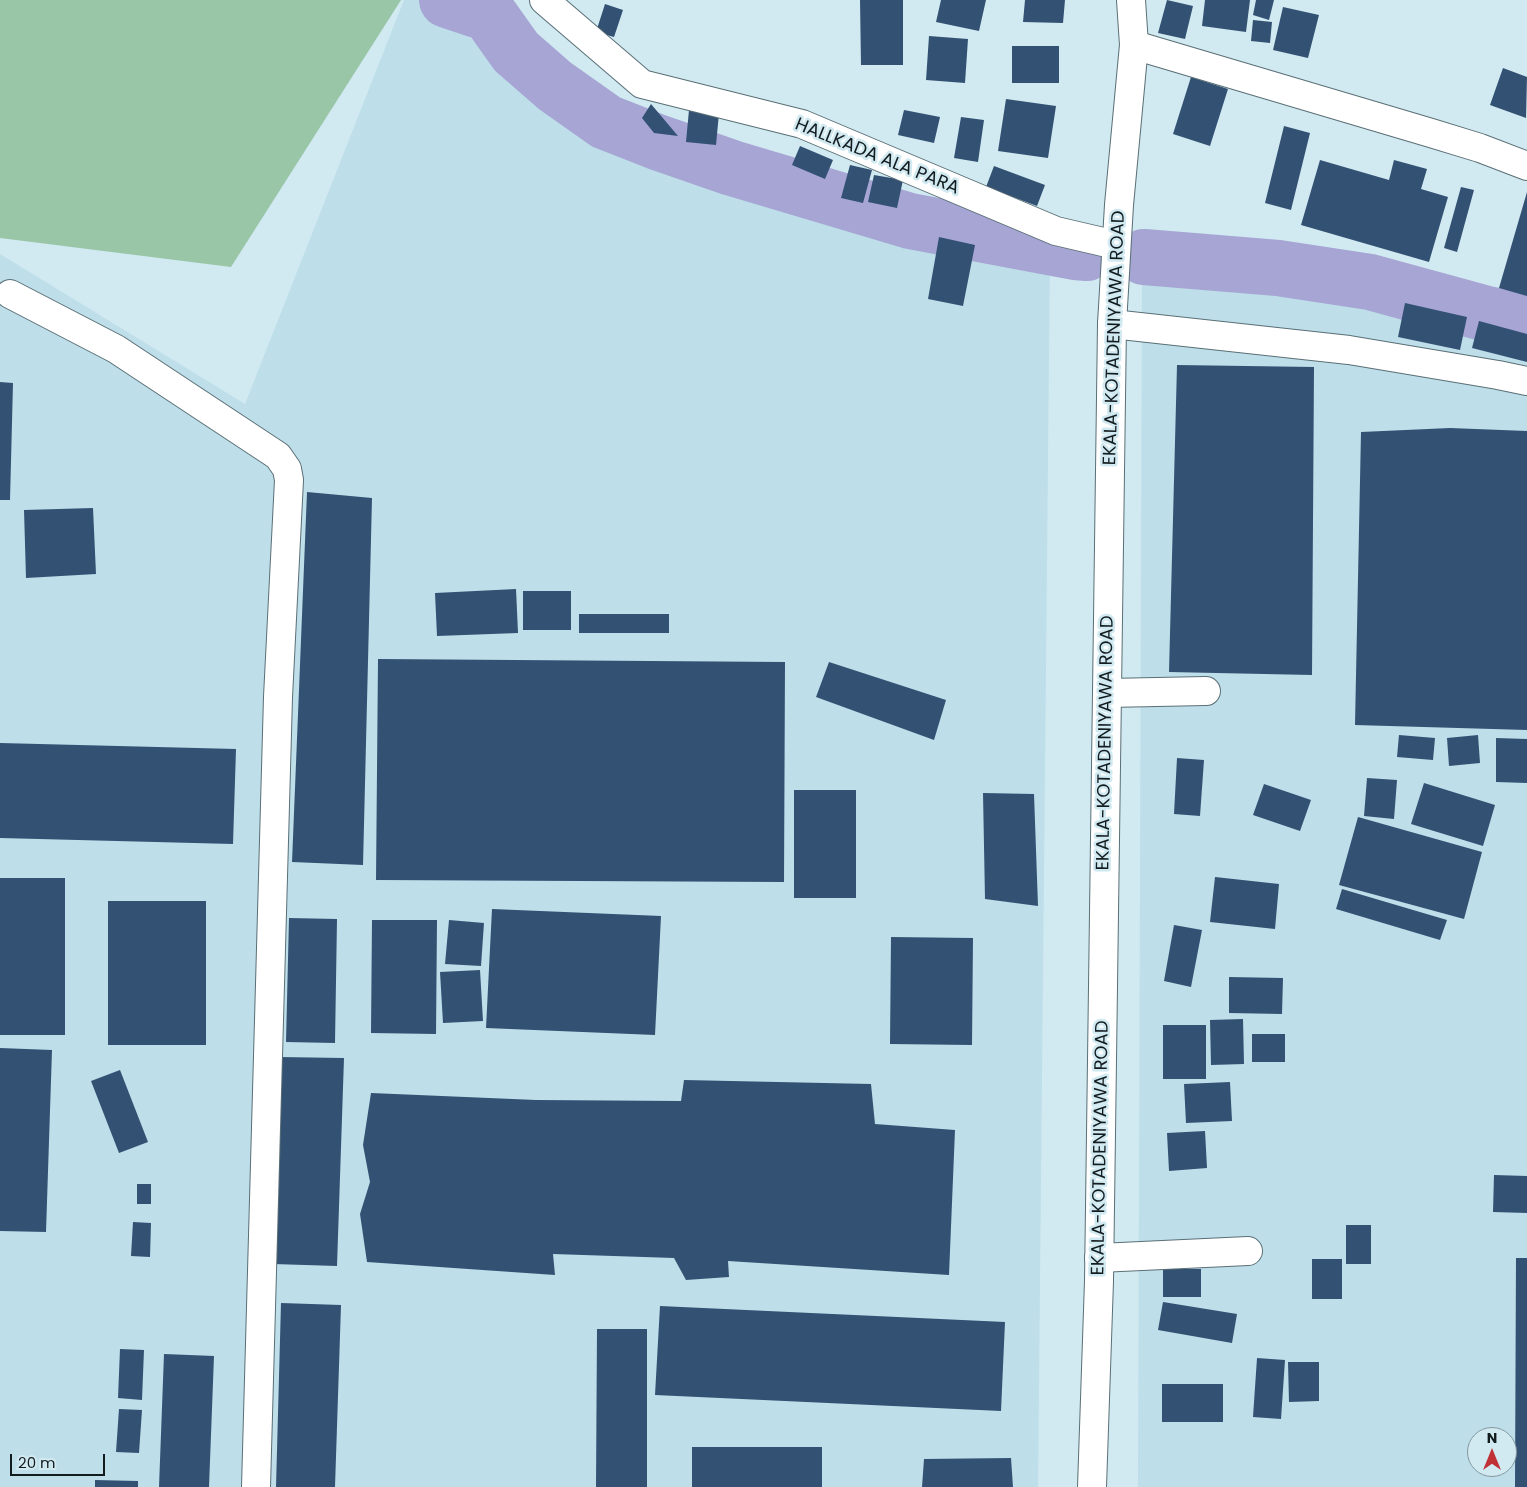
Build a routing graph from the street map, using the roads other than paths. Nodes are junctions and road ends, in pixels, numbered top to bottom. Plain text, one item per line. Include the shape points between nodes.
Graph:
1 (544, 0) edge
2 (1131, 0) edge
3 (1134, 45) junction
4 (1527, 166) edge
5 (1116, 245) junction
6 (10, 294) dead end
7 (1112, 324) junction
8 (1527, 381) edge
9 (1206, 691) dead end
10 (1107, 693) junction
11 (1248, 1251) dead end
12 (1099, 1258) junction
13 (256, 1487) edge
14 (1092, 1487) edge

1 - 5 main road, HALLKADA ALA PARA via 642,84 802,124 1056,231
2 - 3 main road, EKALA-KOTADENIYAWA ROAD
3 - 4 main road via 1480,148
3 - 5 main road, EKALA-KOTADENIYAWA ROAD
5 - 7 main road, EKALA-KOTADENIYAWA ROAD
6 - 13 main road via 116,349 278,456 289,480 278,698
7 - 8 main road via 1349,350
7 - 10 main road, EKALA-KOTADENIYAWA ROAD
9 - 10 main road
10 - 12 main road, EKALA-KOTADENIYAWA ROAD
11 - 12 main road
12 - 14 main road, EKALA-KOTADENIYAWA ROAD

